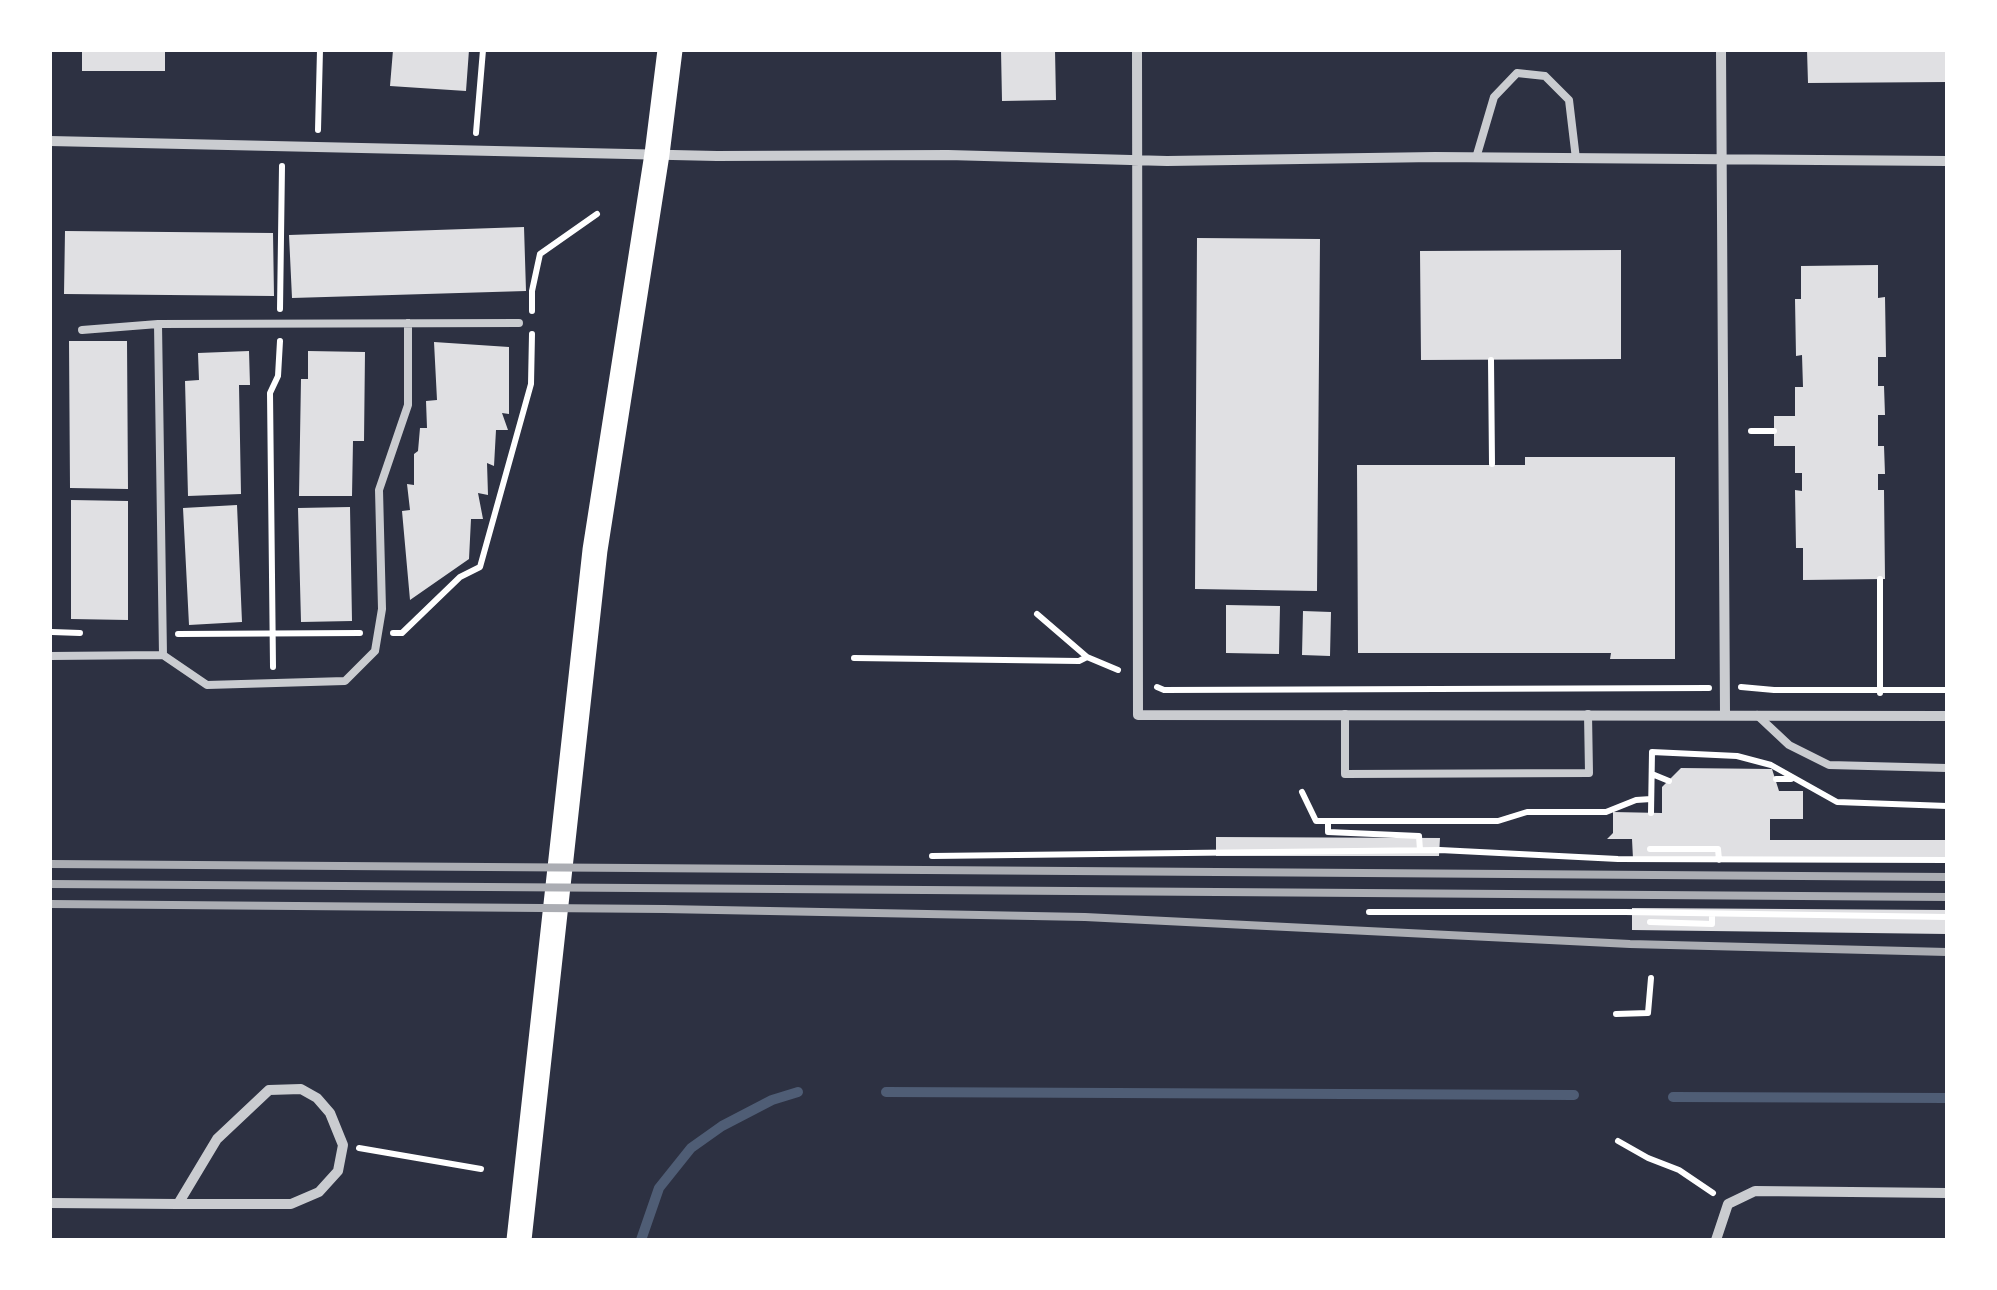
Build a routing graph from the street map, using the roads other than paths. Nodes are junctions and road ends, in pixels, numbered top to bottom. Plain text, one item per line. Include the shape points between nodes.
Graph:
1 (670, 50) edge
2 (1136, 50) edge
3 (1721, 50) edge
4 (50, 141) edge
5 (658, 154) junction
6 (1476, 158) junction
7 (1137, 159) junction
8 (1576, 159) junction
9 (1947, 160) edge
10 (1722, 161) junction
11 (158, 324) junction
12 (408, 324) junction
13 (519, 324) dead end
14 (82, 330) dead end
15 (50, 656) edge
16 (162, 656) junction
17 (1725, 713) junction
18 (1345, 714) junction
19 (1588, 714) junction
20 (1757, 715) junction
21 (1947, 716) edge
22 (1947, 768) edge
23 (1947, 1192) edge
24 (50, 1203) edge
25 (178, 1204) junction
26 (519, 1240) edge
27 (1716, 1240) edge

1 - 5 main road
2 - 7 street
3 - 10 street
4 - 5 street
5 - 7 street
5 - 26 main road via 595,550
6 - 7 street
6 - 8 street
6 - 8 lane via 1494,97 1517,73 1545,76 1568,100
7 - 18 street via 1138,715
8 - 10 street
9 - 10 street
10 - 17 street
11 - 12 lane
11 - 14 lane
11 - 16 lane
12 - 13 lane
12 - 16 lane via 408,405 378,490 382,609 375,651 345,680 207,685
15 - 16 lane
17 - 19 street
17 - 20 street
18 - 19 street
18 - 19 lane via 1345,774 1588,773
20 - 21 street
20 - 22 lane via 1789,746 1828,765
23 - 27 street via 1755,1191 1728,1204
24 - 25 street
25 - 25 street via 291,1204 319,1192 338,1171 343,1146 330,1113 300,1090 269,1090 217,1139

